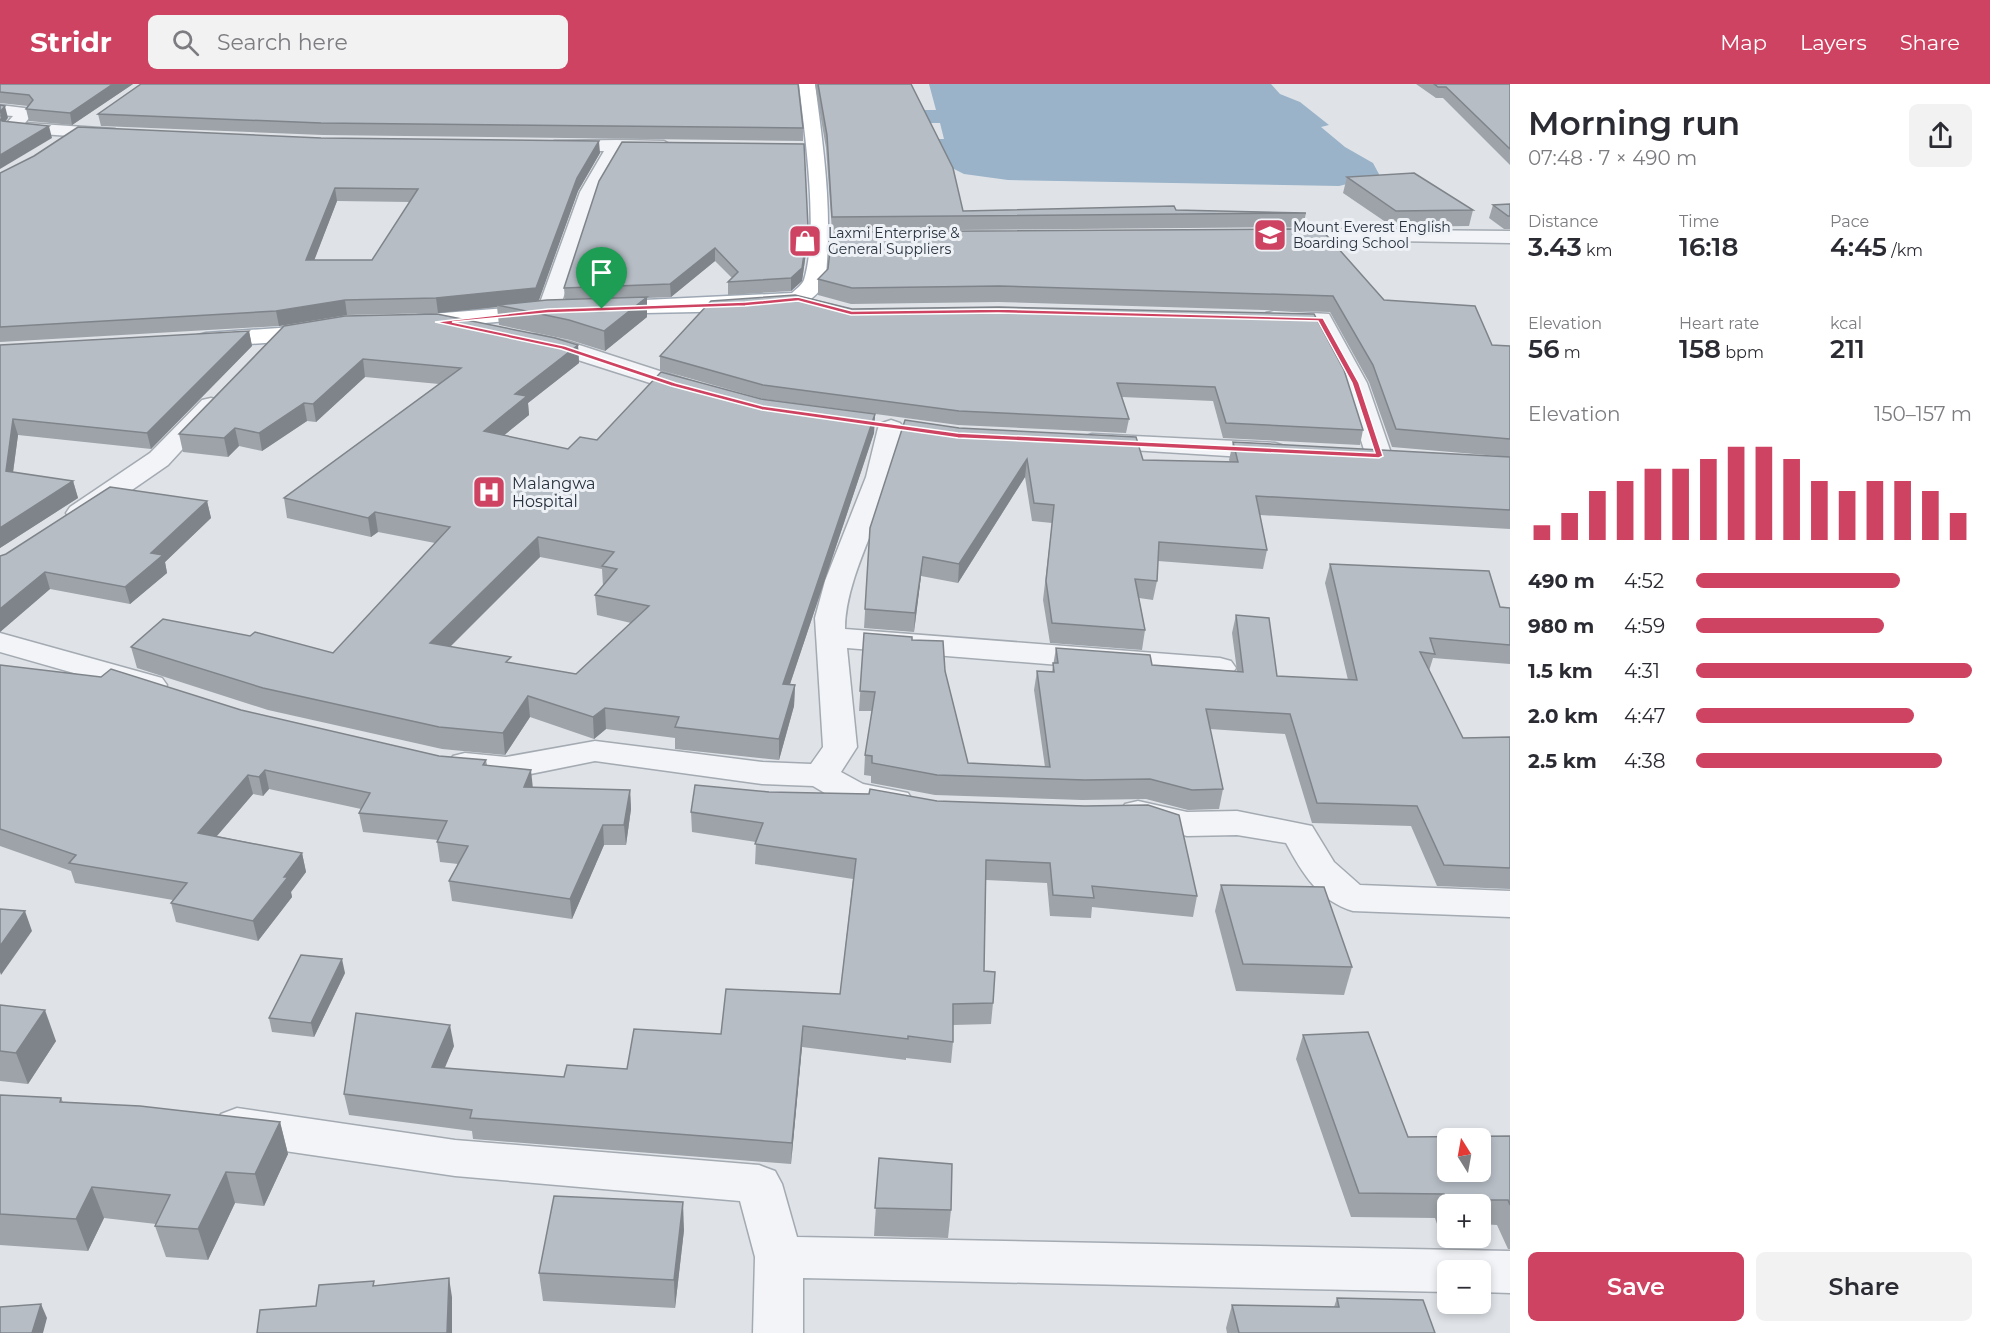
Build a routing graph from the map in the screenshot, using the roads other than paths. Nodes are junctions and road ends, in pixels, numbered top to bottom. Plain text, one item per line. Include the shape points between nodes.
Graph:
1 (807, 84) edge
2 (0, 110) edge
3 (105, 114) edge
4 (76, 133) junction
5 (130, 134) edge
6 (58, 145) edge
7 (616, 145) junction
8 (536, 146) edge
9 (686, 146) edge
10 (792, 148) edge
11 (815, 148) junction
12 (1262, 235) edge
13 (1510, 237) edge
14 (843, 238) edge
15 (820, 239) junction
16 (566, 310) junction
17 (1249, 318) edge
18 (438, 322) junction
19 (393, 323) edge
20 (336, 326) edge
21 (279, 335) junction
22 (188, 341) edge
23 (255, 360) edge
24 (231, 385) edge
25 (718, 396) edge
26 (891, 427) dead end
27 (1072, 441) edge
28 (1296, 452) edge
29 (1379, 456) edge
30 (61, 525) edge
31 (830, 637) junction
32 (0, 642) edge
33 (1220, 668) edge
34 (183, 696) edge
35 (431, 759) edge
36 (821, 776) junction
37 (923, 806) edge
38 (1103, 813) edge
39 (1510, 904) edge
40 (198, 1121) edge
41 (779, 1257) junction
42 (1510, 1272) edge
43 (778, 1333) edge

1 - 11 main road
2 - 4 street via 26,112 11,127
3 - 4 street
4 - 5 street
4 - 6 street
7 - 8 street
7 - 9 street
7 - 16 street via 589,192
10 - 11 street
11 - 15 main road
12 - 13 street
14 - 15 street
15 - 16 main road via 809,302
16 - 18 main road
17 - 29 street via 1321,320 1356,383
18 - 19 main road
18 - 25 street via 562,347
20 - 21 main road
21 - 22 main road
21 - 23 street
24 - 30 street via 159,459
26 - 31 street via 879,477 840,581 830,618
27 - 28 street
31 - 33 street
31 - 36 street via 840,747
32 - 34 street
35 - 36 street via 506,768 595,751 762,773
36 - 37 street via 853,794
38 - 39 street via 1146,812 1187,824 1237,823 1299,834 1336,890 1353,898
40 - 41 street via 455,1158 759,1184
41 - 42 street
41 - 43 street

